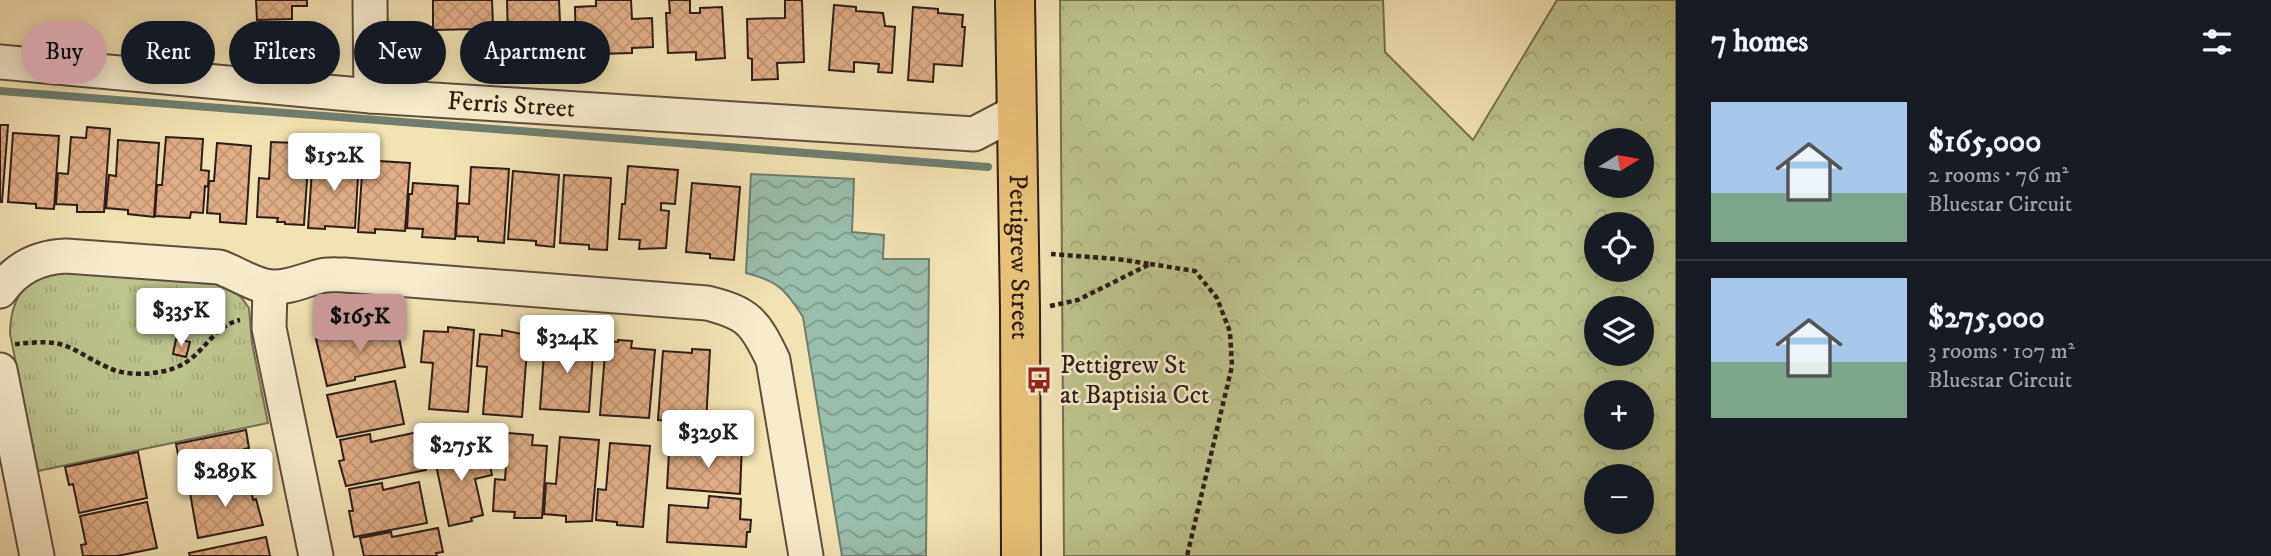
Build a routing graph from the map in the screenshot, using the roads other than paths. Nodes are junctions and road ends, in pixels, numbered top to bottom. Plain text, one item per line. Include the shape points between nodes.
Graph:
1 (370, 0) edge
2 (1015, 0) edge
3 (0, 62) edge
4 (371, 96) junction
5 (1018, 111) junction
6 (0, 291) edge
7 (269, 301) junction
8 (6, 357) edge
9 (37, 556) edge
10 (316, 556) edge
11 (806, 556) edge
12 (1020, 556) edge

1 - 4 street
2 - 5 main road, Pettigrew Street
3 - 4 street, Ferris Street
4 - 5 street, Ferris Street via 974,134
5 - 12 main road, Pettigrew Street
6 - 7 street via 28,265 66,256 219,267 253,283
7 - 10 street via 269,328
7 - 11 street via 322,275 344,275 707,303 733,309 750,321 773,360
8 - 9 street

